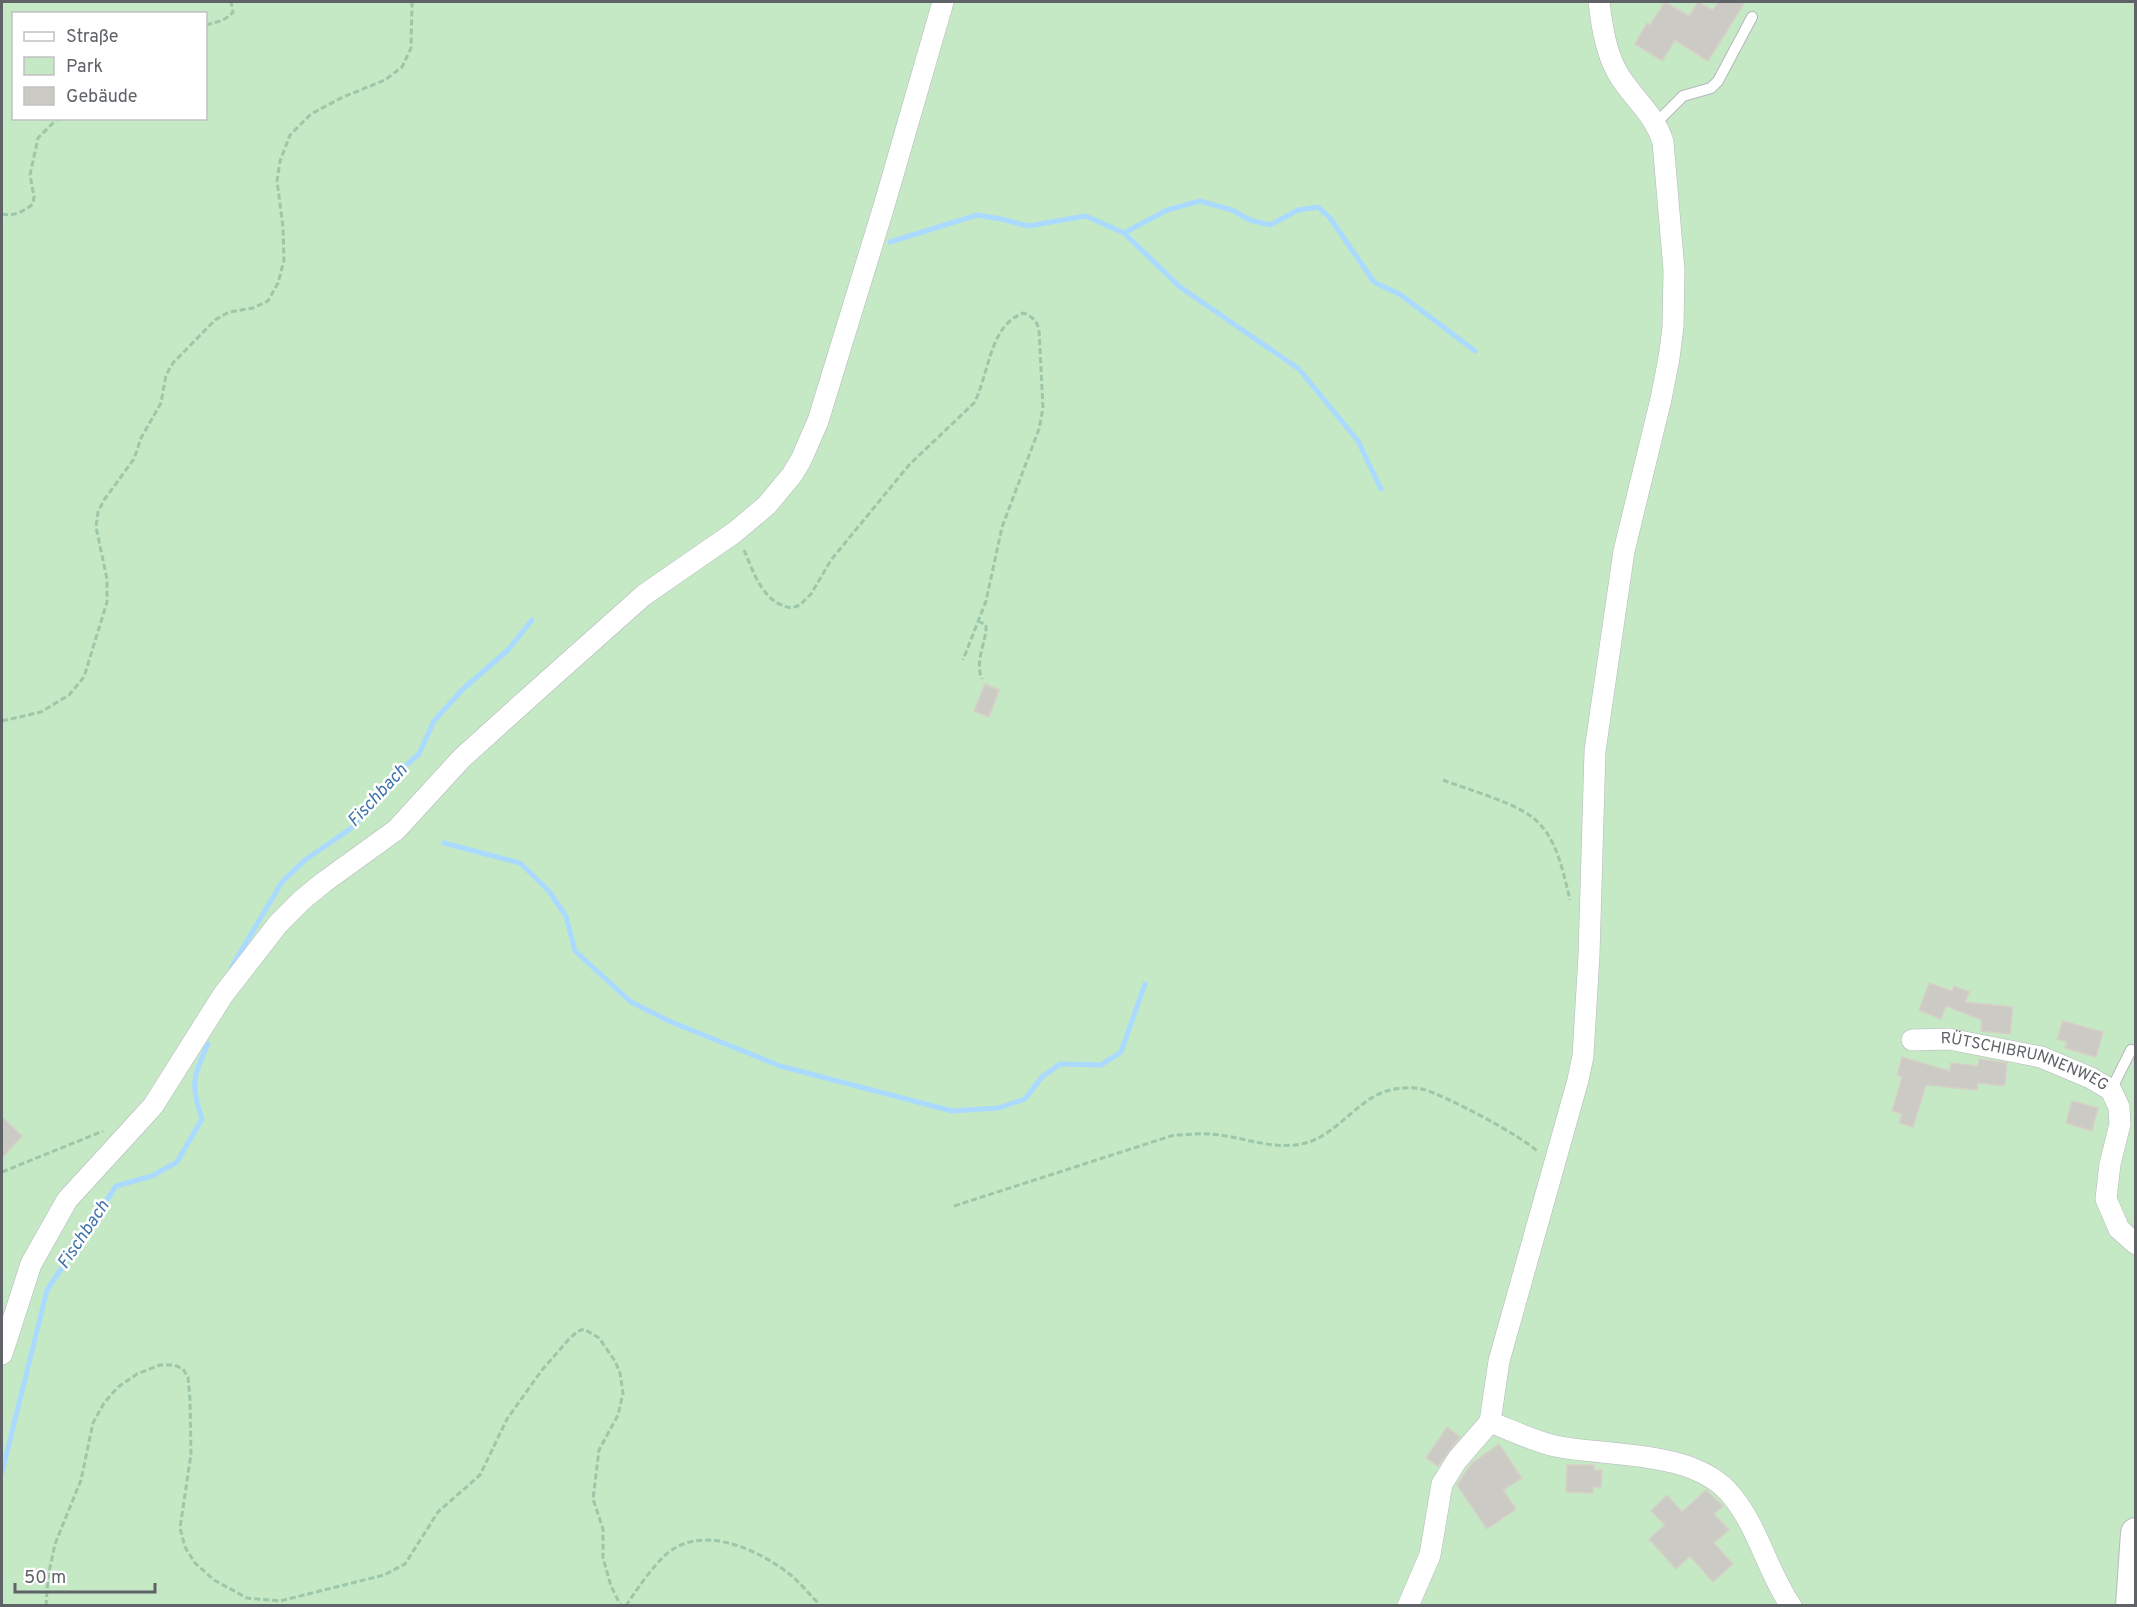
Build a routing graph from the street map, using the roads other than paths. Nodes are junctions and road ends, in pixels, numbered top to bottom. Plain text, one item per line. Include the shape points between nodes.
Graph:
1 (943, 2) edge
2 (1599, 2) edge
3 (1752, 17) dead end
4 (1656, 123) junction
5 (1912, 1040) dead end
6 (2136, 1051) edge
7 (2111, 1090) junction
8 (2136, 1244) edge
9 (2, 1354) edge
10 (1490, 1422) junction
11 (2136, 1533) edge
12 (1408, 1605) edge
13 (1791, 1605) edge
14 (2131, 1605) edge

1 - 9 street via 884,206 810,443 801,460 780,490 735,532 627,609 462,758 396,830 324,882 278,924 223,995 153,1106 79,1185 48,1231 31,1264
2 - 4 street via 1613,62
3 - 4 lane via 1718,81 1711,88 1683,96
4 - 10 street via 1663,142 1668,184 1674,270 1672,327 1663,389 1624,551 1595,752 1585,1031 1578,1080 1499,1361
5 - 7 street, RÜTSCHIBRUNNENWEG via 1949,1039 2041,1058
6 - 7 lane via 2131,1050
7 - 8 street, RÜTSCHIBRUNNENWEG via 2120,1107 2120,1124 2106,1199 2119,1229
10 - 12 street via 1442,1484 1430,1555
10 - 13 street via 1553,1445 1653,1458 1710,1476 1724,1486 1740,1507
11 - 14 street

